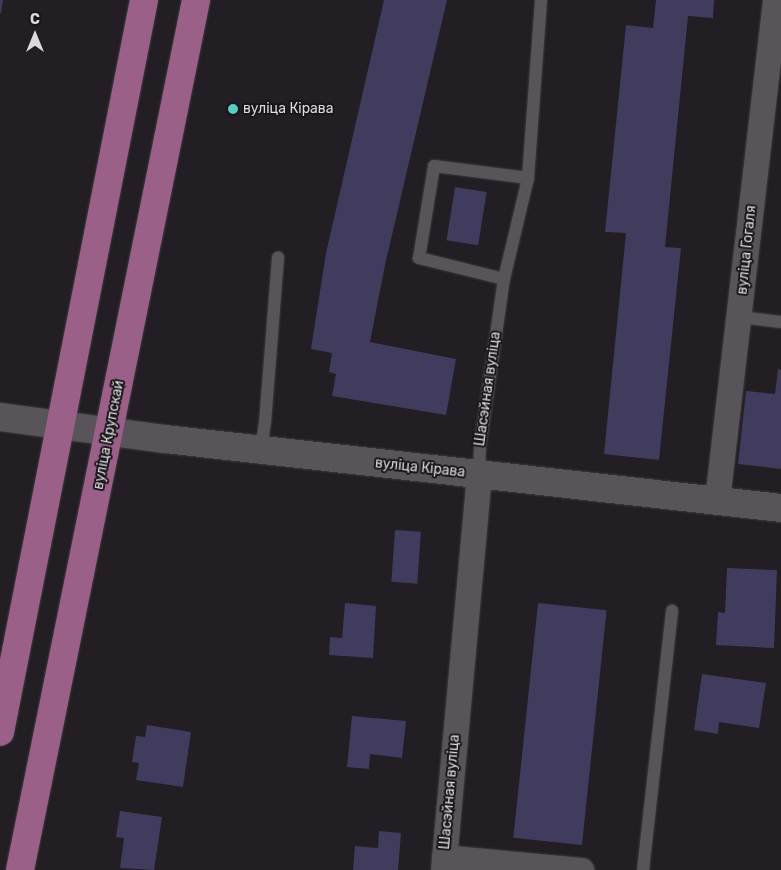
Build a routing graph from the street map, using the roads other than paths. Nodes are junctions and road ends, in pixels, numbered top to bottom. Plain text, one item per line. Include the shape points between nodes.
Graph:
1 (144, 0) edge
2 (196, 0) edge
3 (542, 0) edge
4 (775, 0) edge
5 (528, 178) junction
6 (278, 258) dead end
7 (504, 279) junction
8 (740, 317) junction
9 (781, 322) edge
10 (0, 417) edge
11 (62, 425) junction
12 (109, 432) junction
13 (261, 450) junction
14 (479, 475) junction
15 (717, 500) junction
16 (781, 508) edge
17 (672, 611) dead end
18 (0, 732) edge
19 (444, 864) edge
20 (20, 870) edge
21 (581, 870) edge
22 (643, 870) edge

1 - 11 main road
2 - 12 main road, вуліца Крупскай
3 - 5 lane, Шасэйная вуліца
4 - 8 street, вуліца Гогаля
5 - 7 lane, Шасэйная вуліца
5 - 7 lane via 434,166 419,258
6 - 13 lane
7 - 14 lane, Шасэйная вуліца via 480,447
8 - 9 lane
8 - 15 street, вуліца Гогаля
10 - 11 street, вуліца Кірава
11 - 12 street, вуліца Кірава
11 - 18 main road
12 - 13 street, вуліца Кірава
12 - 20 main road, вуліца Крупскай
13 - 14 street, вуліца Кірава
14 - 15 street, вуліца Кірава
14 - 19 street, Шасэйная вуліца
15 - 16 street, вуліца Кірава
17 - 22 lane
19 - 21 street

